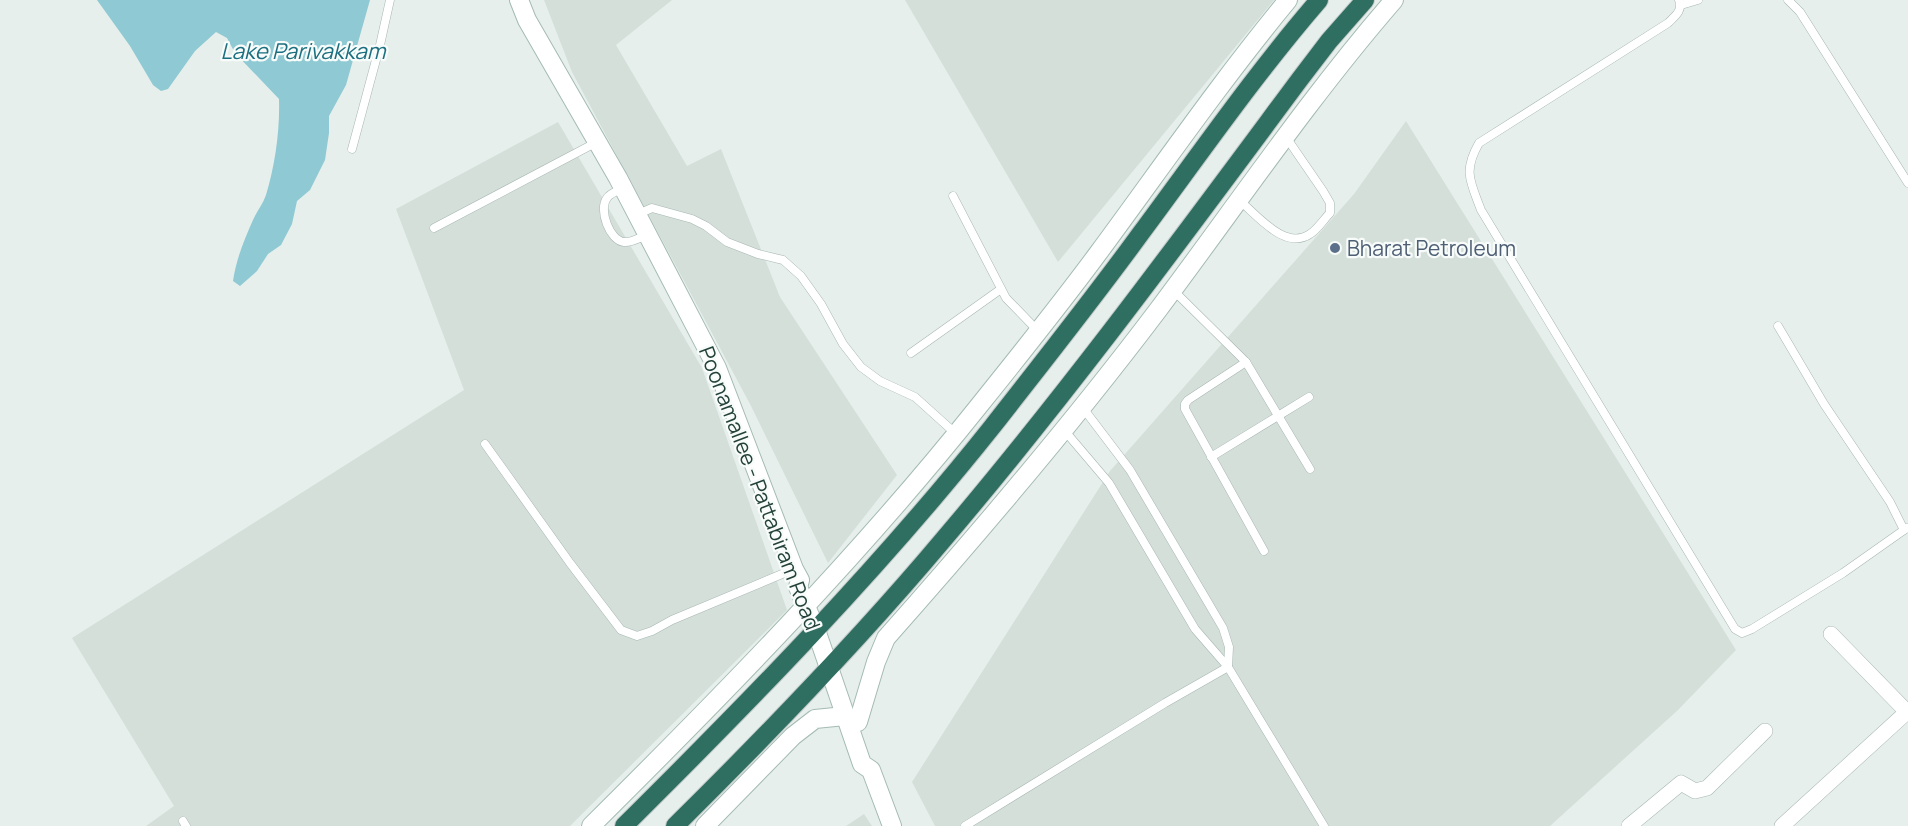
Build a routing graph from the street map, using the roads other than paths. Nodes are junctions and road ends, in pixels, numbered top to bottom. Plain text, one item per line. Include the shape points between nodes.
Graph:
1 (390, 0) edge
2 (519, 0) edge
3 (1288, 0) edge
4 (1319, 0) edge
5 (1365, 0) edge
6 (1394, 0) edge
7 (1698, 0) edge
8 (1788, 0) edge
9 (1680, 2) edge
10 (1286, 135) junction
11 (597, 142) junction
12 (352, 148) dead end
13 (1908, 183) edge
14 (623, 188) junction
15 (953, 196) dead end
16 (1239, 200) junction
17 (637, 215) junction
18 (434, 228) dead end
19 (647, 235) junction
20 (1001, 289) junction
21 (1173, 290) junction
22 (1778, 326) dead end
23 (1038, 331) junction
24 (911, 353) dead end
25 (1246, 362) junction
26 (1309, 397) dead end
27 (1083, 407) junction
28 (1278, 415) junction
29 (1064, 430) junction
30 (956, 434) junction
31 (485, 444) dead end
32 (1211, 457) junction
33 (1311, 469) dead end
34 (1906, 528) edge
35 (1264, 551) dead end
36 (797, 574) junction
37 (810, 603) junction
38 (819, 626) junction
39 (1831, 634) dead end
40 (832, 665) junction
41 (1228, 667) junction
42 (1908, 712) edge
43 (786, 715) junction
44 (815, 719) junction
45 (851, 719) junction
46 (1765, 731) dead end
47 (591, 826) edge
48 (624, 826) edge
49 (675, 826) edge
50 (705, 826) edge
51 (892, 826) edge
52 (965, 826) edge
53 (1324, 826) edge
54 (1629, 826) edge
55 (1782, 826) edge

1 - 12 lane
2 - 11 street, Poonamallee - Pattabiram Road
3 - 23 street
4 - 38 highway via 990,430
5 - 40 highway via 1307,69 1120,321 1019,449
6 - 10 street
7 - 9 lane
8 - 13 lane via 1800,12
9 - 34 lane via 1678,13 1668,23 1479,143 1469,159 1470,182 1481,210 1735,629 1742,633 1752,629 1843,573
10 - 16 street
10 - 16 lane via 1330,203 1330,213 1312,233 1290,239
11 - 14 street, Poonamallee - Pattabiram Road
11 - 18 lane
14 - 17 street, Poonamallee - Pattabiram Road
14 - 19 lane via 606,199 606,222 612,233 625,242
15 - 20 lane
16 - 21 street
17 - 19 street, Poonamallee - Pattabiram Road
17 - 30 lane via 652,208 692,219 727,242 783,260 801,276 861,367 880,381 915,397
19 - 36 street, Poonamallee - Pattabiram Road via 717,368
20 - 23 lane
20 - 24 lane
21 - 25 lane
21 - 27 street
22 - 34 lane
23 - 30 street
25 - 28 lane
25 - 32 lane via 1185,404
26 - 28 lane
27 - 29 street
27 - 41 lane via 1130,470 1223,628 1229,647
28 - 32 lane
28 - 33 lane
29 - 41 lane via 1108,483 1195,629
29 - 45 street via 886,638
30 - 37 street
31 - 36 lane via 621,630 637,636
32 - 35 lane
36 - 37 street, Poonamallee - Pattabiram Road via 806,584
37 - 38 street, Poonamallee - Pattabiram Road
37 - 47 street
38 - 40 street, Poonamallee - Pattabiram Road
38 - 48 highway
39 - 42 street
40 - 43 highway
40 - 45 street, Poonamallee - Pattabiram Road
41 - 52 lane
41 - 53 lane
42 - 55 street
43 - 44 street
43 - 49 highway
44 - 45 street
44 - 50 street
45 - 51 street, Poonamallee - Pattabiram Road via 872,759 871,770
46 - 54 street via 1707,788 1695,791 1681,783

